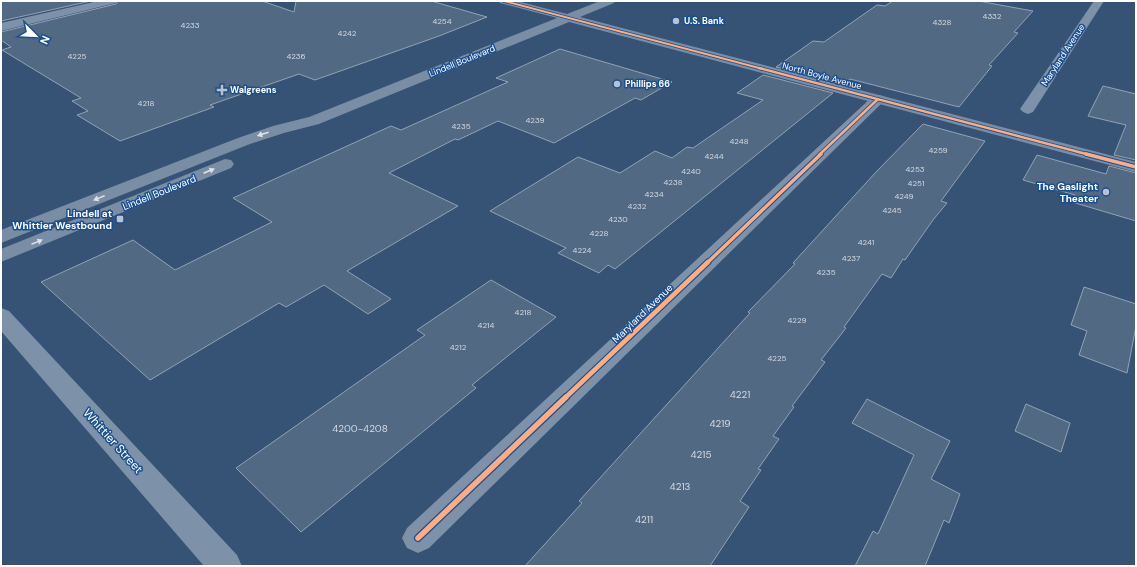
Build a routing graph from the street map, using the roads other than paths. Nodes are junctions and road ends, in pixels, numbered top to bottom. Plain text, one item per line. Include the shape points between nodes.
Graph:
1 (112, 1) edge
2 (504, 1) edge
3 (610, 1) edge
4 (1099, 1) edge
5 (568, 18) junction
6 (1, 27) edge
7 (878, 99) junction
8 (1028, 109) dead end
9 (314, 121) junction
10 (1136, 167) edge
11 (1, 237) edge
12 (1, 256) edge
13 (1, 316) edge
14 (418, 538) dead end
15 (225, 566) edge

1 - 6 street
2 - 5 main road, North Boyle Avenue
3 - 5 main road, Lindell Boulevard
4 - 8 street, Maryland Avenue
5 - 7 main road, North Boyle Avenue
5 - 9 main road, Lindell Boulevard
7 - 10 main road, North Boyle Avenue
7 - 14 street, Maryland Avenue
9 -> 11 main road, Lindell Boulevard via 244,141
12 -> 9 main road, Lindell Boulevard via 280,141
13 - 15 street, Whittier Street

